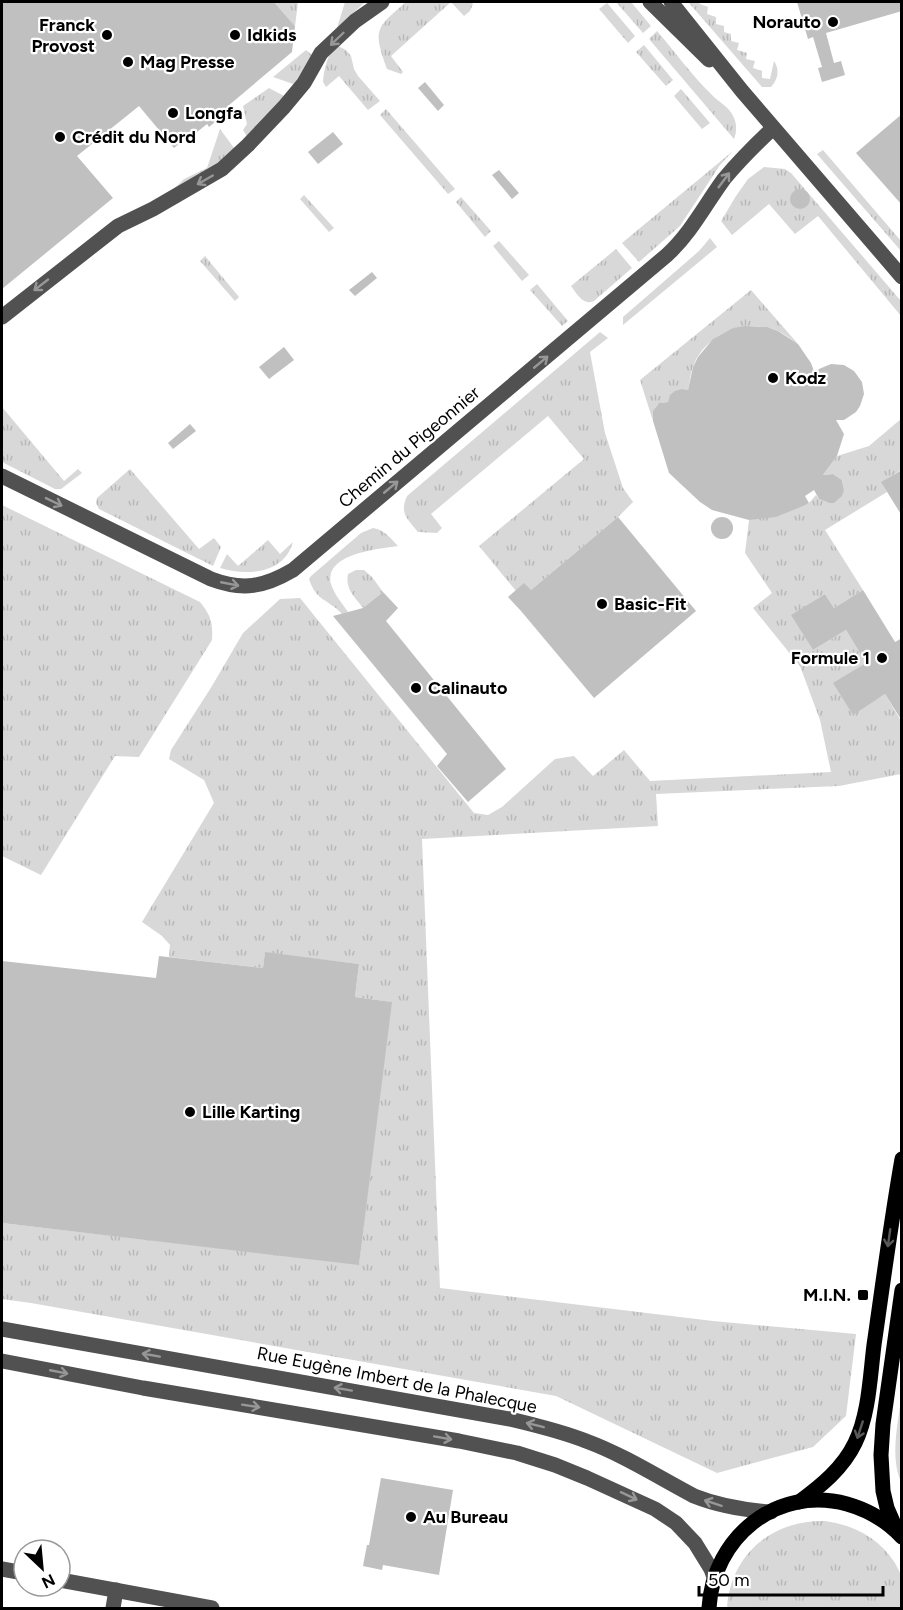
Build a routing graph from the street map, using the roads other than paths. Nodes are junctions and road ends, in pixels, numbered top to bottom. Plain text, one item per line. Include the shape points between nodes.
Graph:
1 (382, 2) edge
2 (650, 2) edge
3 (671, 2) edge
4 (742, 91) junction
5 (773, 128) junction
6 (902, 277) edge
7 (2, 317) edge
8 (2, 476) edge
9 (902, 1159) edge
10 (902, 1290) edge
11 (2, 1329) edge
12 (2, 1361) edge
13 (799, 1502) junction
14 (771, 1512) junction
15 (900, 1535) edge
16 (714, 1577) junction
17 (72, 1582) edge
18 (116, 1590) junction
19 (149, 1603) edge
20 (707, 1605) edge
21 (113, 1608) edge
22 (212, 1608) edge

1 -> 7 street via 321,53 284,107 222,170 118,226
2 - 4 street
3 - 4 street
4 - 5 street
5 - 6 street
8 -> 5 street, Chemin du Pigeonnier via 225,584 255,586 278,579 667,255 692,228 742,158
9 -> 13 main road via 861,1429 854,1446 833,1473
10 - 15 main road via 881,1455 887,1508
14 -> 11 street, Rue Eugène Imbert de la Phalecque via 705,1500 586,1441 510,1419
12 -> 16 street via 517,1453 587,1478 655,1509 685,1531
13 - 14 main road
13 - 15 main road via 826,1500 853,1506 878,1517
14 - 16 main road via 739,1535 721,1559
16 - 20 main road
17 - 18 street
18 - 19 street
18 - 21 street
19 - 22 street

